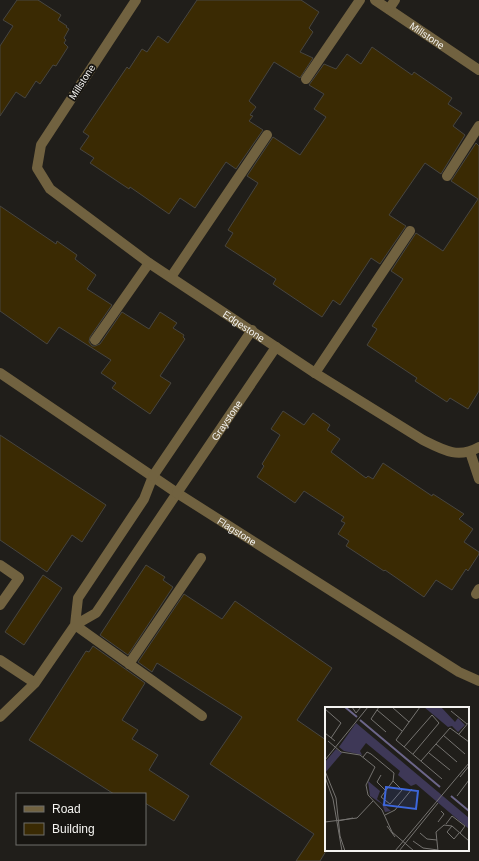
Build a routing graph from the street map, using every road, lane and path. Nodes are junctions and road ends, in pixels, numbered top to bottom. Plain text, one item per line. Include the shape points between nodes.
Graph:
1 (136, 0) edge
2 (360, 0) edge
3 (375, 0) edge
4 (396, 0) edge
5 (389, 9) junction
6 (479, 70) edge
7 (306, 79) dead end
8 (479, 126) edge
9 (266, 135) dead end
10 (37, 168) joint
11 (447, 176) dead end
12 (410, 231) dead end
13 (149, 263) junction
14 (171, 277) junction
15 (252, 330) junction
16 (95, 340) dead end
17 (276, 347) junction
18 (0, 373) edge
19 (315, 373) junction
20 (474, 450) edge
21 (153, 476) junction
22 (479, 479) edge
23 (177, 493) junction
24 (201, 558) dead end
25 (0, 565) edge
26 (0, 605) edge
27 (75, 625) junction
28 (0, 660) edge
29 (129, 664) junction
30 (479, 681) edge
31 (35, 683) junction
32 (0, 716) edge
33 (202, 716) dead end

1 - 10 street, Millstone via 41,145
2 - 7 street
3 - 5 street, Millstone
4 - 5 street
5 - 6 street, Millstone
8 - 11 street
9 - 14 street
10 - 13 street, Edgestone via 50,189
12 - 19 street
13 - 14 street, Edgestone
13 - 16 street
14 - 15 street, Edgestone
15 - 17 street, Edgestone
15 - 21 street
17 - 19 street, Edgestone
17 - 23 street, Graystone
18 - 21 street, Flagstone
19 - 20 street, Edgestone via 439,448 454,453
20 - 22 street
21 - 23 street, Flagstone
21 - 27 street via 144,499 78,598
23 - 27 street, Graystone via 96,614
23 - 30 street, Flagstone via 459,672
24 - 29 street
25 - 26 street via 19,578
27 - 29 street
27 - 31 street
28 - 31 street
29 - 33 street
31 - 32 street

